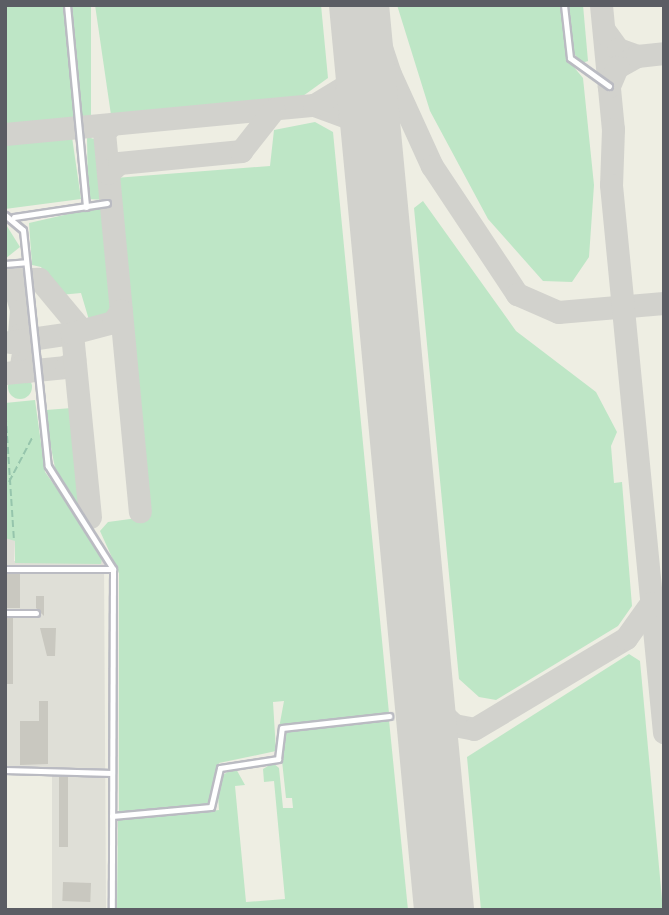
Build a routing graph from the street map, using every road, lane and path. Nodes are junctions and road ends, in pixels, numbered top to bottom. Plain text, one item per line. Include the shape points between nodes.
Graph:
1 (67, 5) edge
2 (564, 5) edge
3 (609, 86) dead end
4 (107, 203) dead end
5 (86, 207) junction
6 (5, 215) edge
7 (14, 217) junction
8 (26, 262) junction
9 (5, 264) edge
10 (5, 405) edge
11 (32, 438) dead end
12 (8, 485) junction
13 (5, 489) edge
14 (14, 541) dead end
15 (5, 569) edge
16 (113, 569) junction
17 (5, 612) edge
18 (36, 613) dead end
19 (389, 716) dead end
20 (5, 770) edge
21 (112, 773) junction
22 (112, 816) junction
23 (112, 910) edge

1 - 5 lane
2 - 3 lane via 570,58
4 - 5 lane
5 - 7 lane
6 - 7 lane
7 - 8 lane via 22,225
8 - 9 lane
8 - 16 lane via 46,457 58,489 105,549
10 - 12 path
11 - 12 path
12 - 13 path
12 - 14 path
15 - 16 lane
16 - 21 lane
17 - 18 lane
19 - 22 lane via 282,728 278,759 220,768 211,807
20 - 21 lane
21 - 22 lane
22 - 23 lane

